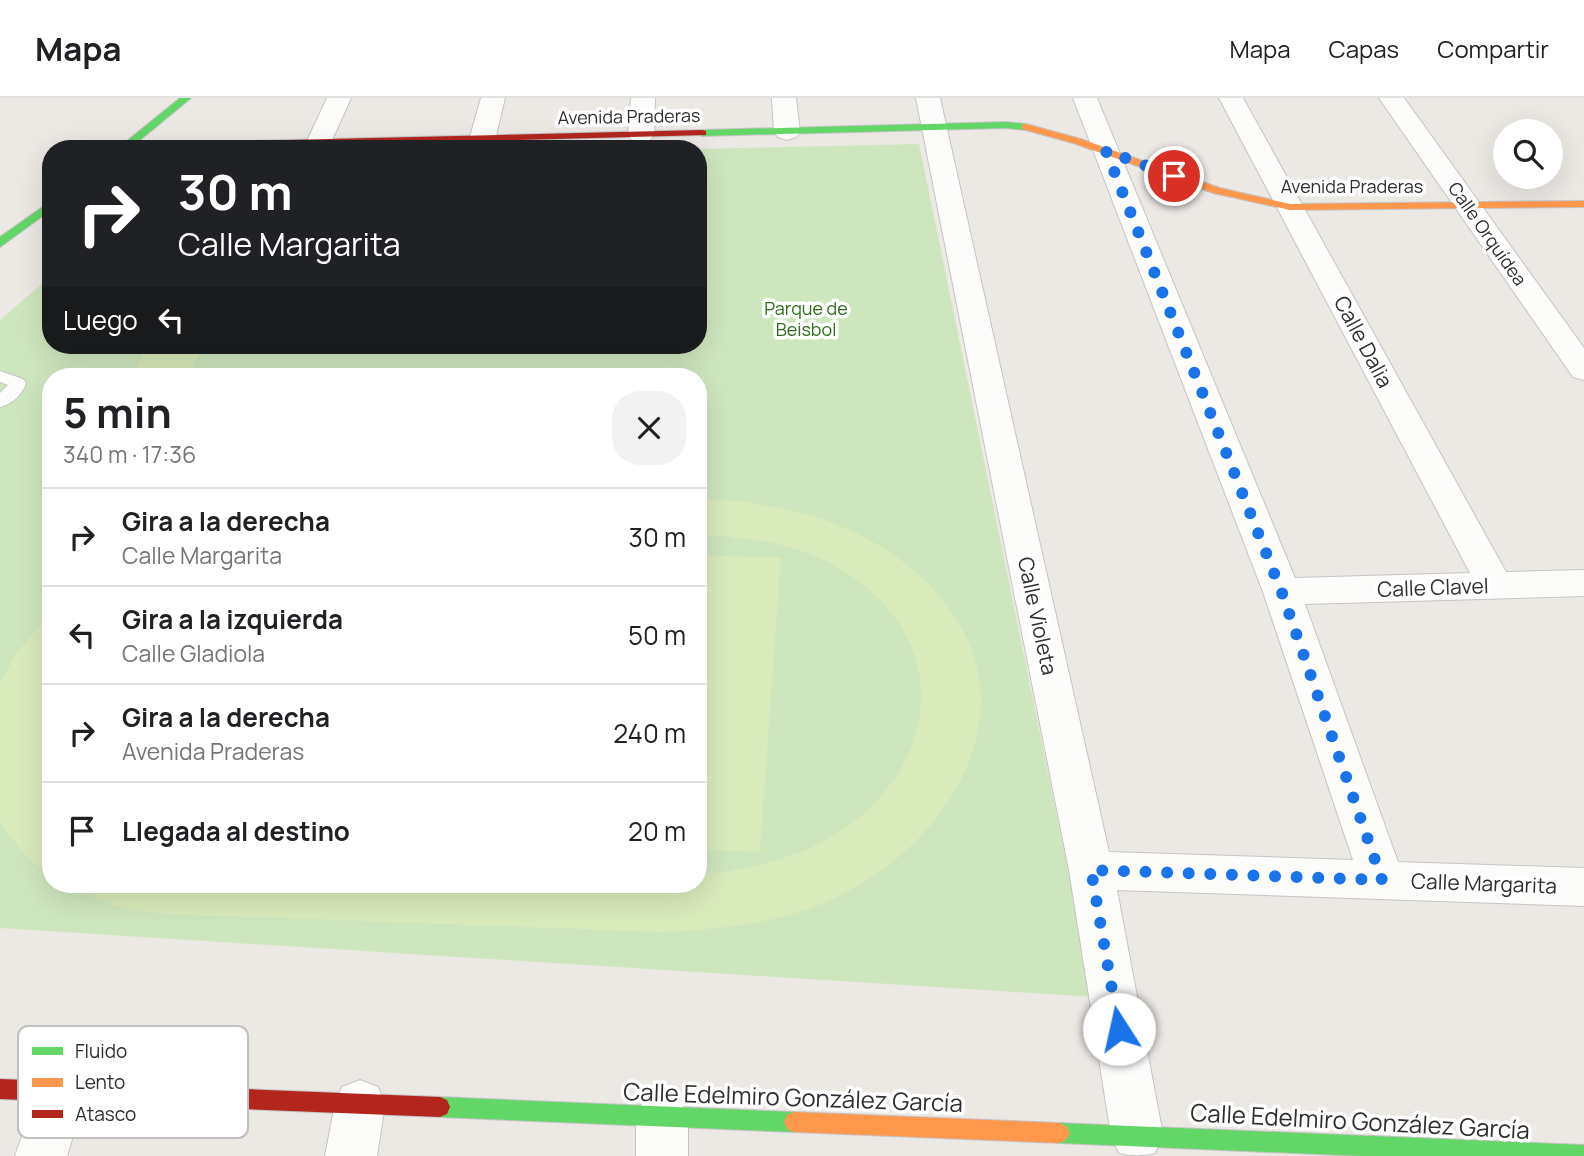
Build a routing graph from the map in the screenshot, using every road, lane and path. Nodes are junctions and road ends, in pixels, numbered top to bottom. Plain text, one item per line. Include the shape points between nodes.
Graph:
1 (186, 98) edge
2 (339, 98) edge
3 (493, 98) edge
4 (643, 98) edge
5 (784, 98) edge
6 (1085, 98) edge
7 (1231, 98) edge
8 (1391, 98) edge
9 (930, 112) edge
10 (787, 132) junction
11 (641, 135) junction
12 (482, 139) junction
13 (133, 140) edge
14 (321, 140) edge
15 (449, 140) edge
16 (1106, 151) junction
17 (1584, 204) edge
18 (1468, 206) junction
19 (1290, 207) junction
20 (42, 211) edge
21 (0, 243) edge
22 (1584, 370) edge
23 (0, 376) edge
24 (0, 402) edge
25 (1584, 583) edge
26 (1495, 586) junction
27 (1282, 593) junction
28 (1091, 870) junction
29 (1382, 880) junction
30 (1584, 887) edge
31 (0, 1089) edge
32 (18, 1090) edge
33 (248, 1100) edge
34 (360, 1104) junction
35 (1137, 1135) junction
36 (662, 1136) edge
37 (47, 1138) edge
38 (1584, 1155) edge
39 (41, 1156) edge
40 (351, 1156) edge

1 - 13 street
2 - 14 street
3 - 12 street
4 - 11 street
5 - 10 street
6 - 16 street
7 - 19 street, Calle Dalia
8 - 18 street, Calle Orquídea
9 - 10 street, Avenida Praderas
9 - 16 street, Avenida Praderas via 1055,133
9 - 28 street, Calle Violeta
10 - 11 street, Avenida Praderas
11 - 12 street, Avenida Praderas
12 - 15 street, Avenida Praderas
16 - 19 street, Avenida Praderas via 1219,193
16 - 27 street
17 - 18 street, Avenida Praderas
18 - 19 street, Avenida Praderas
18 - 22 street, Calle Orquídea
19 - 26 street, Calle Dalia
20 - 21 street
23 - 24 lane via 17,383
25 - 26 street, Calle Clavel
26 - 27 street, Calle Clavel
27 - 29 street
28 - 29 street, Calle Margarita
28 - 35 street, Calle Violeta
29 - 30 street, Calle Margarita
31 - 32 street, Calle Edelmiro González García
33 - 34 street, Calle Edelmiro González García
34 - 36 street, Calle Edelmiro González García
34 - 40 street
35 - 36 street, Calle Edelmiro González García
35 - 38 street, Calle Edelmiro González García
37 - 39 street

